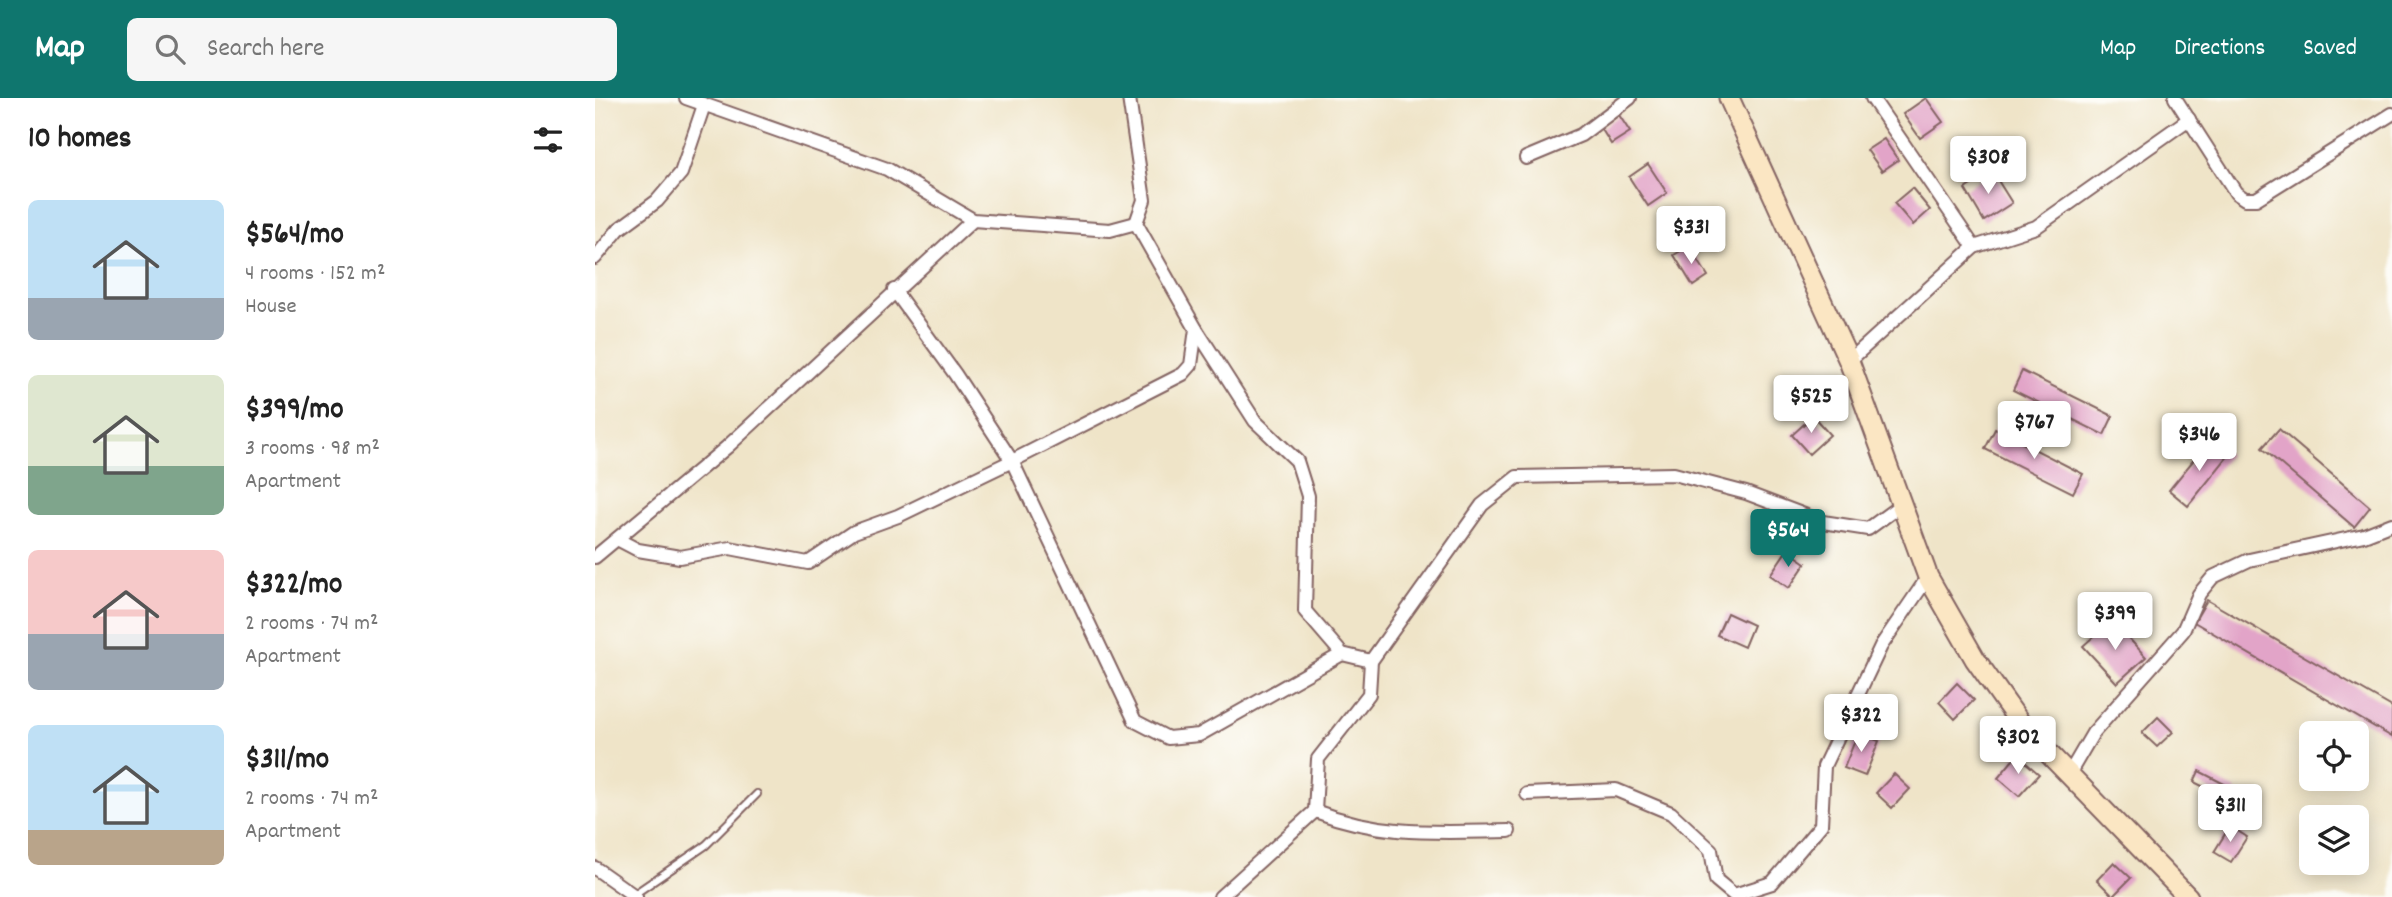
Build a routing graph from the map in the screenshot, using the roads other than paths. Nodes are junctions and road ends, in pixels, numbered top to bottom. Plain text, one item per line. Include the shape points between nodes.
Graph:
1 (686, 98) edge
2 (1129, 98) edge
3 (1630, 98) edge
4 (1729, 98) edge
5 (1871, 98) edge
6 (2175, 98) edge
7 (704, 105) junction
8 (2392, 114) edge
9 (2189, 119) junction
10 (1526, 158) dead end
11 (973, 220) junction
12 (1136, 223) junction
13 (1974, 247) junction
14 (595, 258) edge
15 (894, 290) junction
16 (1195, 329) junction
17 (1849, 361) junction
18 (1011, 461) junction
19 (1901, 505) junction
20 (2392, 524) edge
21 (617, 539) junction
22 (595, 557) edge
23 (1928, 577) junction
24 (1342, 654) junction
25 (1371, 661) junction
26 (2069, 774) junction
27 (757, 794) dead end
28 (1527, 794) dead end
29 (1315, 811) junction
30 (1509, 831) dead end
31 (595, 868) edge
32 (634, 896) edge
33 (1220, 897) edge
34 (2188, 897) edge

1 - 7 street
2 - 12 street via 1144,200
3 - 10 street via 1581,135
4 - 17 main road
5 - 13 street
6 - 9 street
7 - 11 street via 887,169
7 - 14 street via 681,173 657,201 619,229
8 - 9 street via 2256,199 2245,199 2236,192
9 - 13 street via 2036,227
11 - 12 street via 1110,230
11 - 15 street
12 - 16 street
13 - 17 street
15 - 18 street
15 - 21 street via 727,447
16 - 18 street via 1191,365 1183,374
16 - 24 street via 1255,421 1297,461 1308,496 1305,611
17 - 19 main road
18 - 21 street via 898,516 854,532 808,563 730,548 680,557 638,550
18 - 24 street via 1135,721 1168,738 1199,735
19 - 23 main road
19 - 25 street via 1868,528 1823,522 1746,493 1674,474 1517,477 1482,505
20 - 26 street via 2364,535 2249,560 2213,577 2199,594 2183,631 2093,733
21 - 22 street
23 - 26 main road via 1975,660 2015,716
23 - 28 street via 1881,646 1824,766 1821,825 1772,883 1734,895 1716,880 1711,850 1671,813 1616,790
24 - 25 street
25 - 29 street via 1369,694 1318,759
26 - 34 main road
27 - 32 lane via 706,845
29 - 30 street via 1352,825 1396,832
29 - 33 street
31 - 32 street

